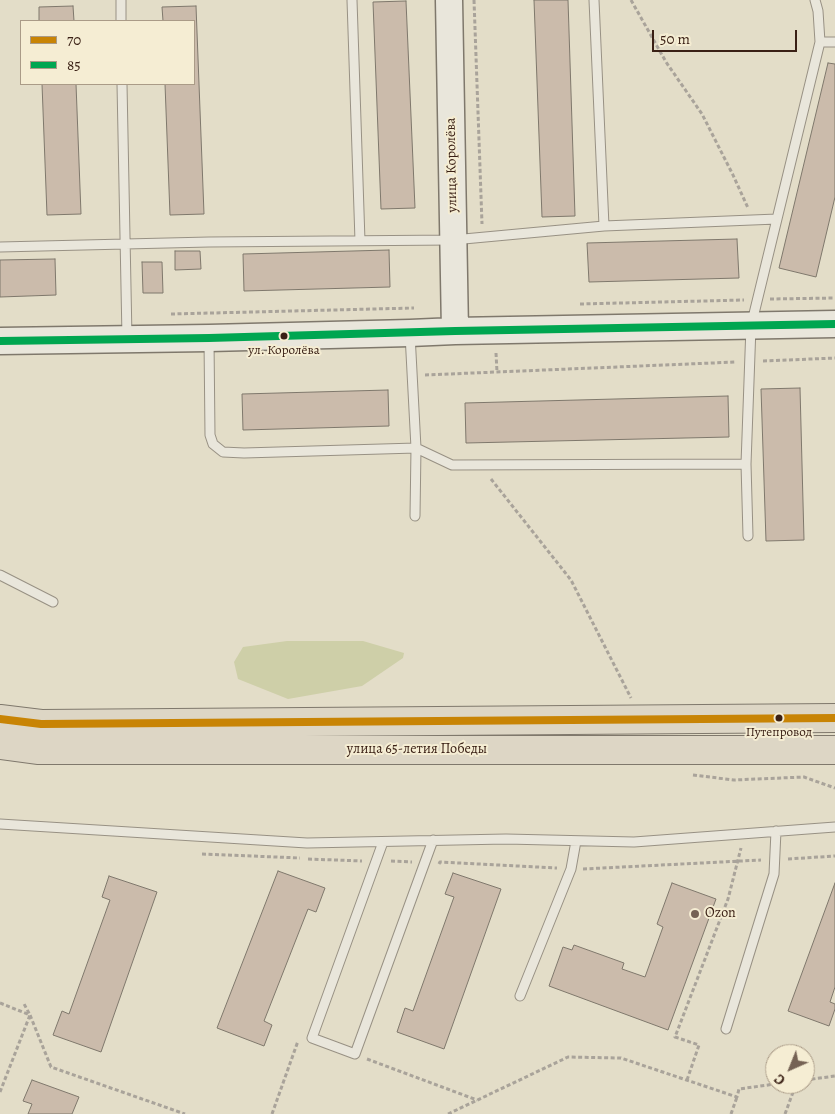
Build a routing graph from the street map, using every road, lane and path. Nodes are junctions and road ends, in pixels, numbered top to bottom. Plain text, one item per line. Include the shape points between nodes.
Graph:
1 (120, 0) edge
2 (352, 0) edge
3 (449, 0) edge
4 (474, 0) edge
5 (594, 0) edge
6 (631, 0) edge
7 (815, 0) edge
8 (121, 20) edge
9 (820, 42) junction
10 (835, 42) edge
11 (122, 85) edge
12 (777, 219) junction
13 (753, 220) junction
14 (604, 226) junction
15 (482, 237) junction
16 (453, 240) junction
17 (360, 241) junction
18 (125, 244) junction
19 (0, 248) edge
20 (835, 324) edge
21 (750, 326) junction
22 (455, 331) junction
23 (410, 333) junction
24 (127, 338) junction
25 (209, 338) junction
26 (0, 341) edge
27 (835, 358) edge
28 (750, 362) junction
29 (412, 376) junction
30 (416, 448) junction
31 (746, 464) junction
32 (479, 465) junction
33 (415, 516) dead end
34 (748, 536) dead end
35 (0, 575) edge
36 (53, 602) dead end
37 (633, 701) dead end
38 (835, 718) edge
39 (0, 719) edge
40 (0, 745) edge
41 (835, 750) edge
42 (0, 824) edge
43 (835, 827) edge
44 (776, 832) junction
45 (745, 834) junction
46 (433, 840) junction
47 (576, 841) junction
48 (383, 842) junction
49 (202, 854) dead end
50 (376, 861) junction
51 (425, 862) junction
52 (440, 862) dead end
53 (520, 996) dead end
54 (23, 1002) dead end
55 (0, 1004) edge
56 (30, 1015) junction
57 (726, 1029) dead end
58 (835, 1076) edge
59 (815, 1079) edge
60 (687, 1080) junction
61 (765, 1085) edge
62 (0, 1092) edge
63 (792, 1094) edge
64 (737, 1097) junction
65 (185, 1114) edge
66 (448, 1114) edge
67 (731, 1114) edge
68 (785, 1114) edge

1 - 8 lane
2 - 17 lane
3 - 16 street, улица Королёва
4 - 15 path
5 - 14 lane
6 - 13 path via 666,62 702,114
7 - 9 lane
9 - 10 lane
9 - 12 lane
11 - 18 lane
12 - 13 lane
12 - 21 lane
13 - 14 lane
14 - 15 lane
15 - 16 lane
16 - 17 lane
16 - 22 street, улица Королёва
17 - 18 lane
18 - 19 lane
18 - 24 lane
20 - 21 street
21 - 22 street
21 - 28 lane
22 - 23 street
23 - 25 street
23 - 29 lane
24 - 25 street
24 - 26 street
25 - 30 lane via 210,436 213,444 223,452
27 - 28 path
28 - 29 path
28 - 31 lane
29 - 30 lane
30 - 32 lane via 452,465
30 - 33 lane
31 - 32 lane
31 - 34 lane
32 - 37 path via 571,580
35 - 36 lane
38 - 39 main road, улица 65-летия Победы via 41,724
40 - 41 main road, улица 65-летия Победы via 39,750
42 - 48 lane via 307,843
43 - 44 lane
44 - 45 lane
44 - 57 lane via 774,874
45 - 47 lane via 634,842
45 - 60 path via 728,899 675,1037 699,1045
46 - 47 lane
46 - 48 lane
46 - 51 lane
47 - 53 lane via 570,869
48 - 50 lane
49 - 50 path
50 - 51 path
50 - 51 lane via 312,1038 355,1054
51 - 52 path
54 - 56 path
55 - 56 path
56 - 62 path
56 - 65 path via 51,1067
58 - 59 path
60 - 64 path
60 - 66 path via 621,1058 568,1057
61 - 64 path via 739,1089
63 - 68 path
64 - 67 path

